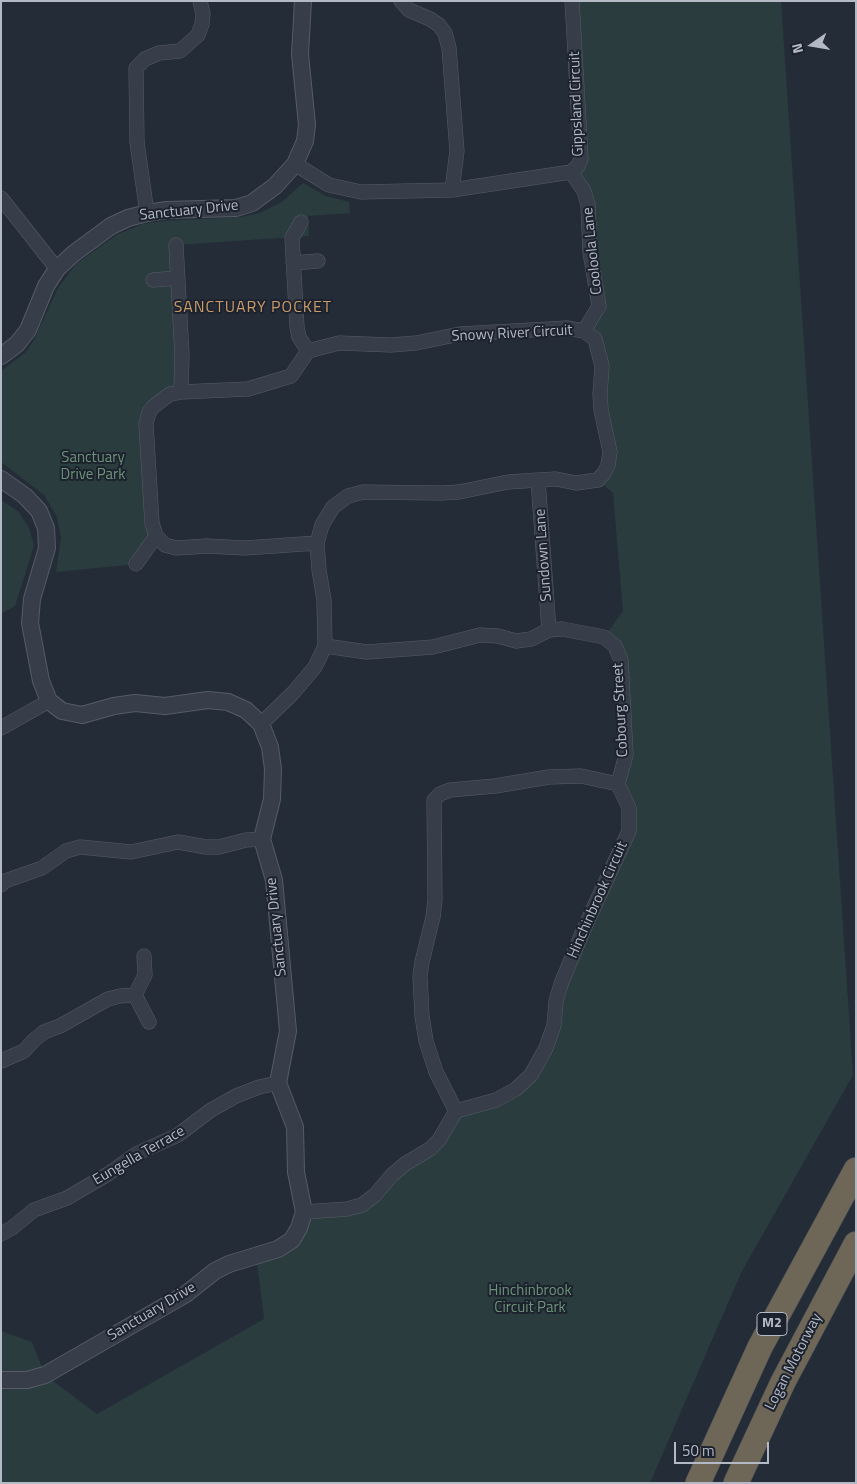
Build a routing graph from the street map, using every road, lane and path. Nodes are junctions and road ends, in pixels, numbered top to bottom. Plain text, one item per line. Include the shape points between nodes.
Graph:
1 (200, 1) edge
2 (400, 1) edge
3 (572, 1) edge
4 (302, 2) edge
5 (295, 164) junction
6 (571, 172) junction
7 (452, 190) junction
8 (1, 198) edge
9 (147, 213) junction
10 (301, 222) dead end
11 (176, 245) dead end
12 (318, 261) dead end
13 (294, 263) junction
14 (57, 269) junction
15 (178, 278) junction
16 (153, 280) dead end
17 (584, 331) junction
18 (308, 351) junction
19 (1, 356) edge
20 (180, 392) junction
21 (1, 479) edge
22 (538, 480) junction
23 (156, 536) junction
24 (317, 543) junction
25 (136, 564) dead end
26 (549, 630) junction
27 (325, 646) junction
28 (49, 701) junction
29 (260, 724) junction
30 (1, 728) edge
31 (618, 784) junction
32 (262, 839) junction
33 (1, 885) edge
34 (144, 956) dead end
35 (135, 995) junction
36 (149, 1022) dead end
37 (1, 1061) edge
38 (278, 1083) junction
39 (456, 1111) junction
40 (856, 1170) edge
41 (304, 1212) junction
42 (1, 1234) edge
43 (856, 1244) edge
44 (1, 1380) edge
45 (698, 1483) edge
46 (736, 1483) edge

1 - 9 street via 203,14 198,36 180,51 159,53 145,59 136,68 137,142
2 - 7 street via 409,10 439,25 445,33 457,151
3 - 6 street, Gippsland Circuit via 581,159
4 - 5 street, Sanctuary Drive via 300,54 307,124 305,141
5 - 7 street, Gippsland Circuit via 329,185 362,192
5 - 9 street, Sanctuary Drive via 275,186 252,203 236,208
6 - 7 street, Gippsland Circuit
6 - 17 street, Cooloola Lane via 584,191 588,205 590,252 599,306
8 - 14 street
9 - 14 street, Sanctuary Drive via 111,226
10 - 13 street via 292,238
11 - 15 street
12 - 13 street
13 - 18 street via 299,336
14 - 19 street, Sanctuary Drive via 46,286 28,330
15 - 16 street
15 - 20 street via 182,355
17 - 18 street, Snowy River Circuit via 567,328 460,334 391,345 339,343
17 - 22 street, Snowy River Circuit via 595,339 602,366 600,394 610,452 608,465 598,480 576,483
18 - 20 street via 291,376 282,379 248,389
20 - 23 street via 170,394 154,406 146,424 152,524
21 - 28 street via 39,511 46,528 47,548 32,600 30,623 41,681
22 - 24 street, Snowy River Circuit via 508,482 459,492 363,492 348,496 333,507 322,525
22 - 26 street, Sundown Lane
23 - 24 street via 165,545 176,548
23 - 25 street
24 - 27 street, Snowy River Circuit via 324,600
26 - 27 street, Cobourg Street via 531,639 516,641 480,635 433,647 367,652
26 - 31 street, Cobourg Street via 562,629 604,637 615,646 621,660 626,755
27 - 29 street via 315,667
28 - 29 street via 62,711 82,715 135,703 165,706 208,700 228,702 246,710
28 - 30 street
29 - 32 street via 270,747 273,769 272,799
31 - 39 street, Hinchinbrook Circuit via 629,808 629,831 561,984 554,1025 546,1048 531,1075 516,1089 496,1100
31 - 39 street via 581,776 549,776 450,790 434,800 435,900 420,976 422,1016 436,1072
32 - 33 street via 213,847 178,842 131,852 80,847
32 - 38 street, Sanctuary Drive via 274,880 288,1031
34 - 35 street via 145,975
35 - 36 street
35 - 37 street via 108,999 44,1032 24,1051
38 - 41 street via 295,1126 296,1172
38 - 42 street, Eungella Terrace via 236,1096 178,1135 136,1154 67,1198 34,1210
39 - 41 street via 430,1149 405,1164 362,1205
40 - 45 highway, M2 via 760,1347
41 - 44 street, Sanctuary Drive via 292,1240 278,1249 222,1268 186,1294 45,1374 27,1380
43 - 46 highway, Logan Motorway / M2 via 783,1382

